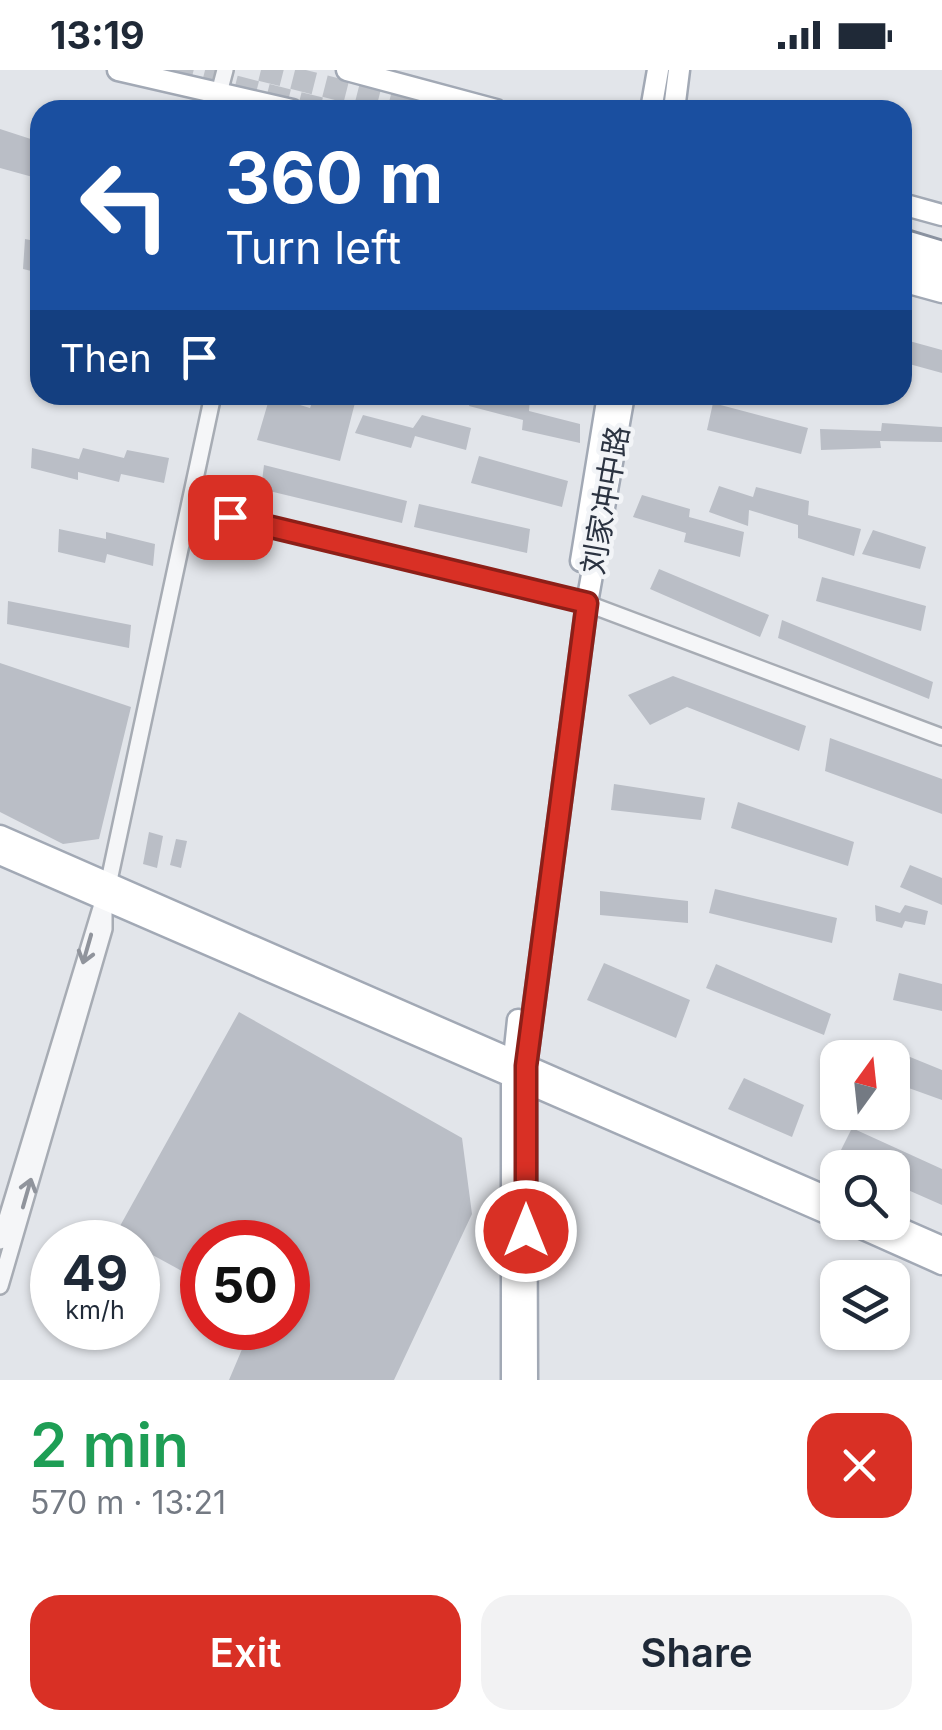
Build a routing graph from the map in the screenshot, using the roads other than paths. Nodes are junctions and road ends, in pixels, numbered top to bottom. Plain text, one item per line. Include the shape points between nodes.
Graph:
1 (118, 70) edge
2 (225, 70) edge
3 (347, 70) edge
4 (658, 70) edge
5 (679, 70) edge
6 (187, 78) edge
7 (231, 100) edge
8 (459, 100) edge
9 (654, 100) edge
10 (675, 100) edge
11 (912, 207) edge
12 (942, 215) edge
13 (912, 244) edge
14 (942, 253) edge
15 (912, 267) edge
16 (942, 276) edge
17 (912, 284) edge
18 (942, 292) edge
19 (211, 405) edge
20 (607, 405) edge
21 (622, 405) edge
22 (192, 508) junction
23 (581, 601) junction
24 (942, 737) edge
25 (0, 836) edge
26 (0, 854) edge
27 (107, 890) junction
28 (519, 1071) junction
29 (820, 1195) edge
30 (820, 1210) edge
31 (910, 1233) edge
32 (888, 1240) edge
33 (0, 1241) edge
34 (942, 1247) edge
35 (942, 1264) edge
36 (0, 1286) edge
37 (512, 1380) edge
38 (526, 1380) edge

1 - 6 main road
2 - 7 street
3 - 8 main road
4 - 9 main road
5 - 10 main road
6 - 7 main road
11 - 12 main road
13 - 14 highway
15 - 16 highway
17 - 18 main road
19 - 22 street
20 - 23 main road, 刘家冲中路
21 - 23 main road, 刘家冲中路
22 - 23 street
22 - 27 street
23 - 24 street
23 - 28 main road, 刘家冲中路
25 - 27 main road
26 - 27 main road
27 - 28 main road
27 -> 33 street
36 -> 27 street via 104,929
28 - 29 main road
28 - 30 main road
28 - 37 main road, 刘家冲中路
28 - 38 main road, 刘家冲中路
31 - 34 main road
32 - 35 main road

